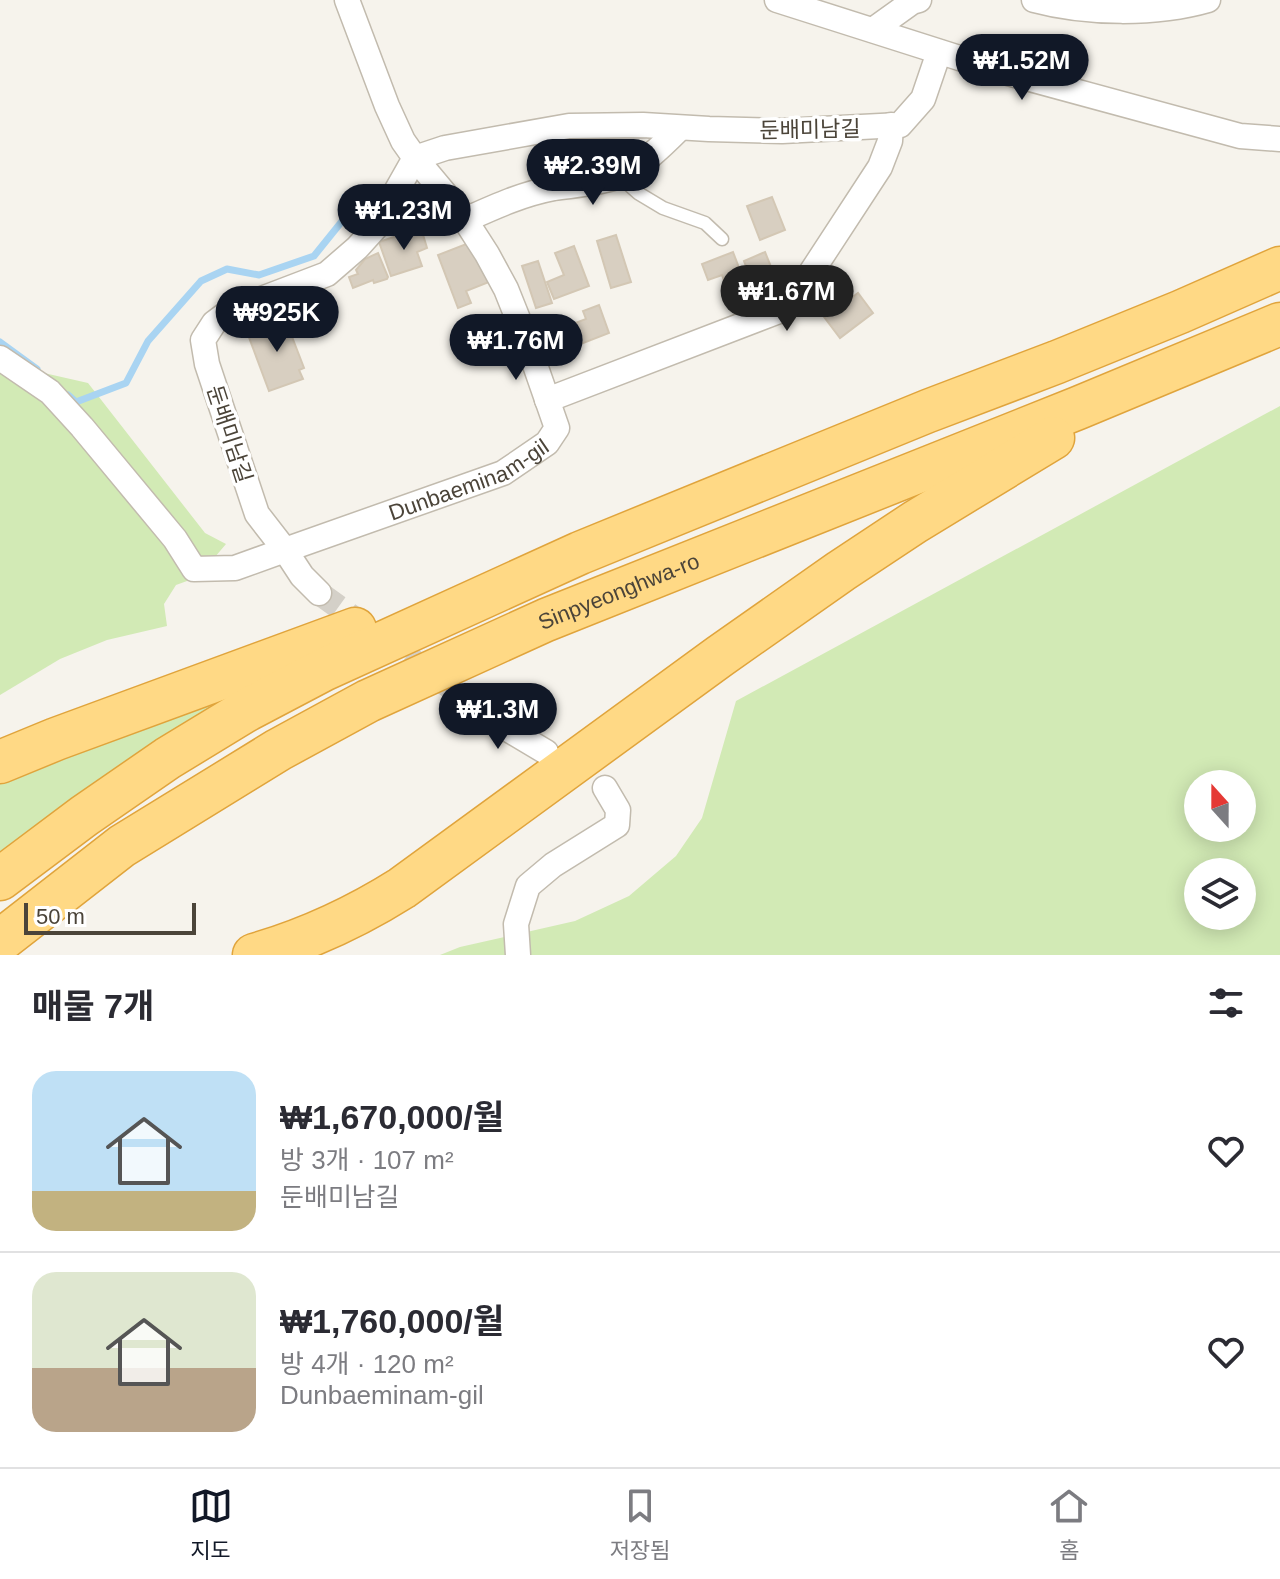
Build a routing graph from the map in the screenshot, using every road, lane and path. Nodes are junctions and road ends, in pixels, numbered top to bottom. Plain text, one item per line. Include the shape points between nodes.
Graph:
1 (347, 0) edge
2 (777, 0) edge
3 (919, 0) edge
4 (1034, 0) edge
5 (1208, 0) edge
6 (873, 30) junction
7 (939, 52) junction
8 (891, 125) junction
9 (680, 128) junction
10 (1280, 139) edge
11 (415, 158) junction
12 (619, 176) junction
13 (465, 220) junction
14 (722, 239) dead end
15 (1280, 268) edge
16 (1280, 324) edge
17 (0, 358) edge
18 (1149, 378) junction
19 (547, 400) junction
20 (285, 550) junction
21 (580, 553) junction
22 (319, 593) tunnel mouth
23 (479, 708) tunnel mouth
24 (546, 752) dead end
25 (0, 762) edge
26 (605, 788) dead end
27 (0, 879) edge
28 (0, 941) edge
29 (254, 955) edge
30 (518, 955) edge

1 - 11 street, Dunbaeminam-gil via 387,106
2 - 6 street
3 - 6 street
4 - 5 street via 1116,11 1181,8
6 - 7 street
7 - 8 street, 둔배미남길 via 923,99 900,125
7 - 10 street via 1240,136
8 - 9 street, 둔배미남길 via 782,131
8 - 19 street, 둔배미남길 via 880,167 797,294 779,311
9 - 11 street, 둔배미남길 via 569,126
9 - 12 street via 658,151
11 - 13 street, Dunbaeminam-gil
11 - 20 street, 둔배미남길 via 376,227 327,274 230,311 203,340 257,514
12 - 13 street via 506,201
12 - 14 lane via 663,208 705,223
13 - 19 street, Dunbaeminam-gil via 506,289
15 - 21 highway
16 - 18 highway, Sinpyeonghwa-ro
17 - 20 street via 50,392 175,539 194,569 235,568
18 - 28 highway, Sinpyeonghwa-ro via 546,620 368,701 122,846
18 - 29 highway via 841,571 402,888 338,923
19 - 20 street, Dunbaeminam-gil via 557,428 547,443 503,473
20 - 22 street
21 - 25 highway via 397,613
21 - 27 highway via 247,710 168,758
23 - 24 street
26 - 30 street via 618,810 617,825 528,886 516,924

